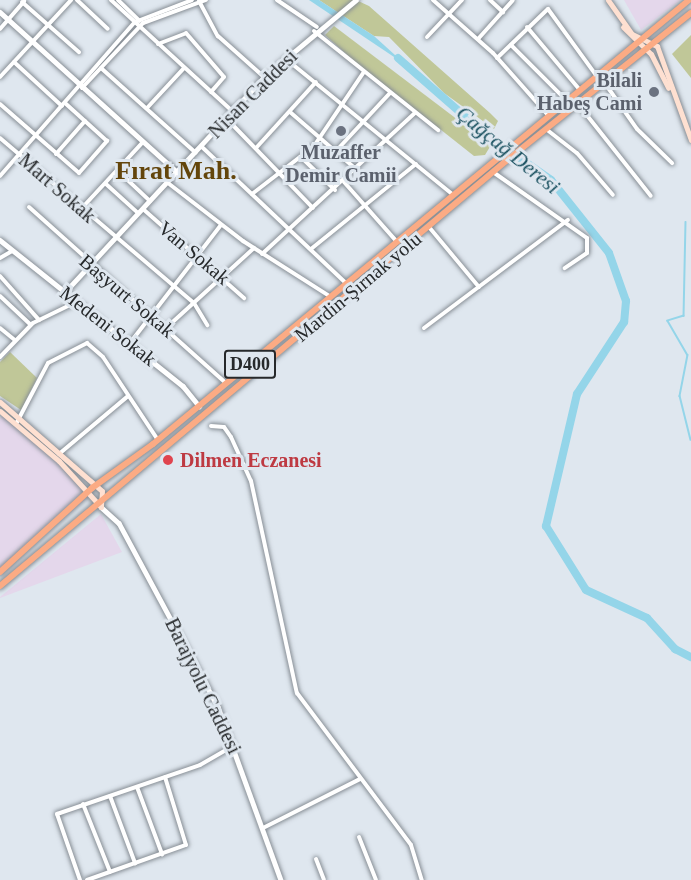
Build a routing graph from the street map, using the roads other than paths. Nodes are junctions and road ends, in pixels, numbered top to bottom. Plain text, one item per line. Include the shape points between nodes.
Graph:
1 (71, 0) edge
2 (77, 0) edge
3 (111, 0) edge
4 (118, 0) edge
5 (192, 0) edge
6 (206, 0) edge
7 (277, 0) edge
8 (356, 0) edge
9 (433, 0) edge
10 (462, 0) edge
11 (490, 0) edge
12 (513, 0) edge
13 (607, 0) edge
14 (689, 0) edge
15 (23, 1) edge
16 (199, 1) edge
17 (0, 12) edge
18 (503, 12) junction
19 (691, 13) edge
20 (449, 14) junction
21 (8, 20) junction
22 (139, 23) junction
23 (48, 25) junction
24 (527, 27) junction
25 (0, 29) edge
26 (108, 29) dead end
27 (315, 29) junction
28 (427, 37) dead end
29 (478, 39) junction
30 (33, 41) junction
31 (638, 42) junction
32 (653, 44) junction
33 (158, 45) junction
34 (512, 45) junction
35 (643, 51) junction
36 (79, 52) dead end
37 (285, 58) junction
38 (497, 58) junction
39 (14, 62) junction
40 (101, 68) junction
41 (184, 68) junction
42 (364, 72) junction
43 (596, 75) junction
44 (0, 77) edge
45 (264, 77) junction
46 (316, 82) junction
47 (604, 82) junction
48 (78, 83) junction
49 (83, 87) junction
50 (579, 89) junction
51 (76, 90) junction
52 (211, 92) junction
53 (390, 93) junction
54 (566, 100) junction
55 (0, 104) edge
56 (578, 104) junction
57 (63, 105) junction
58 (343, 106) junction
59 (147, 108) junction
60 (232, 111) junction
61 (290, 112) junction
62 (415, 112) junction
63 (548, 114) junction
64 (226, 118) junction
65 (85, 121) junction
66 (367, 123) junction
67 (546, 129) junction
68 (438, 130) dead end
69 (36, 135) junction
70 (0, 138) edge
71 (321, 138) junction
72 (691, 141) edge
73 (143, 142) junction
74 (389, 142) junction
75 (202, 147) junction
76 (256, 148) junction
77 (336, 151) junction
78 (196, 153) junction
79 (56, 154) junction
80 (19, 155) junction
81 (302, 158) junction
82 (672, 163) dead end
83 (416, 164) junction
84 (357, 170) junction
85 (118, 171) junction
86 (283, 171) junction
87 (492, 172) junction
88 (177, 173) junction
89 (0, 176) edge
90 (344, 182) junction
91 (168, 183) junction
92 (106, 184) junction
93 (335, 190) junction
94 (252, 194) junction
95 (452, 194) junction
96 (613, 195) dead end
97 (651, 196) dead end
98 (150, 201) junction
99 (28, 207) dead end
100 (363, 207) junction
101 (313, 208) junction
102 (81, 209) junction
103 (142, 209) junction
104 (138, 213) junction
105 (568, 220) junction
106 (221, 225) junction
107 (429, 227) junction
108 (290, 228) junction
109 (113, 238) junction
110 (0, 240) edge
111 (397, 242) junction
112 (254, 248) junction
113 (311, 249) junction
114 (12, 251) junction
115 (262, 254) junction
116 (197, 255) junction
117 (0, 258) edge
118 (88, 265) junction
119 (565, 268) dead end
120 (0, 276) edge
121 (225, 277) junction
122 (348, 285) junction
123 (174, 286) junction
124 (479, 287) junction
125 (64, 293) junction
126 (0, 296) edge
127 (244, 298) dead end
128 (332, 298) junction
129 (76, 302) junction
130 (194, 303) junction
131 (151, 316) junction
132 (39, 320) junction
133 (207, 325) dead end
134 (31, 326) junction
135 (0, 328) edge
136 (166, 328) junction
137 (424, 328) dead end
138 (15, 340) junction
139 (130, 343) junction
140 (0, 357) edge
141 (226, 384) junction
142 (128, 396) junction
143 (0, 402) edge
144 (199, 406) junction
145 (0, 411) edge
146 (20, 418) junction
147 (16, 424) junction
148 (211, 426) dead end
149 (159, 440) junction
150 (59, 454) junction
151 (96, 487) junction
152 (86, 497) junction
153 (101, 507) junction
154 (0, 572) edge
155 (0, 586) edge
156 (234, 745) junction
157 (165, 777) junction
158 (360, 779) junction
159 (137, 787) junction
160 (110, 796) junction
161 (83, 804) junction
162 (262, 828) junction
163 (359, 837) dead end
164 (162, 854) junction
165 (316, 859) dead end
166 (135, 863) junction
167 (110, 872) junction
168 (80, 880) edge
169 (87, 880) edge
170 (281, 880) edge
171 (324, 880) edge
172 (376, 880) edge
173 (422, 880) edge

1 - 23 street
2 - 26 street
3 - 22 street
4 - 22 street
5 - 22 street
6 - 16 street
7 - 27 street
8 - 27 street, Nisan Caddesi
9 - 20 street
10 - 20 street
11 - 18 street
12 - 18 street
13 - 31 main road
14 - 31 highway, Mardin-Şırnak yolu
15 - 21 street
15 - 23 street
16 - 22 street
16 - 45 street via 213,30
17 - 21 street
18 - 29 street
19 - 32 highway, Mardin-Şırnak yolu
20 - 28 street
20 - 29 street
21 - 25 street
21 - 30 street
22 - 33 street
22 - 40 street
22 - 48 street
23 - 30 street
23 - 36 street
24 - 34 street
24 - 43 street via 544,11 553,14
24 - 50 street
27 - 37 street, Nisan Caddesi
27 - 42 street
29 - 38 street
30 - 39 street
30 - 48 street
31 - 32 main road
31 - 35 main road
31 - 43 highway, Mardin-Şırnak yolu
32 - 35 highway, Mardin-Şırnak yolu
32 - 72 main road
33 - 41 street
33 - 52 street via 186,33 224,77
34 - 38 street
34 - 54 street
35 - 47 highway, Mardin-Şırnak yolu
35 - 72 main road via 663,75
37 - 45 street, Nisan Caddesi
37 - 46 street
38 - 63 street
39 - 44 street
39 - 57 street
40 - 49 street
40 - 59 street
41 - 52 street
41 - 59 street
42 - 53 street
42 - 58 street
43 - 50 highway, Mardin-Şırnak yolu
45 - 60 street, Nisan Caddesi
46 - 58 street
46 - 61 street
47 - 56 highway, Mardin-Şırnak yolu
47 - 82 street via 637,129
48 - 49 street
48 - 51 street
49 - 51 street
49 - 73 street
50 - 54 highway, Mardin-Şırnak yolu
51 - 57 street
52 - 60 street
53 - 62 street
53 - 66 street
54 - 63 highway, Mardin-Şırnak yolu
55 - 69 street
56 - 67 highway, Mardin-Şırnak yolu
56 - 97 street
57 - 65 street
57 - 69 street
58 - 66 street
58 - 71 street
59 - 78 street
60 - 64 street, Nisan Caddesi
61 - 71 street
61 - 76 street
62 - 68 street
62 - 74 street
63 - 95 highway, Mardin-Şırnak yolu / D400
64 - 75 street, Nisan Caddesi
64 - 76 street
65 - 79 street
65 - 79 street via 107,141 78,173
66 - 74 street
66 - 77 street
67 - 87 highway, Mardin-Şırnak yolu
67 - 96 street via 577,153
69 - 79 street
69 - 80 street
70 - 80 street, Mart Sokak
71 - 77 street
71 - 81 street
73 - 85 street
73 - 88 street
74 - 83 street
74 - 84 street
75 - 78 street, Nisan Caddesi
75 - 94 street
76 - 86 street
77 - 84 street
78 - 88 street, Nisan Caddesi
80 - 89 street
80 - 102 street, Mart Sokak
81 - 86 street
81 - 93 street
83 - 95 street
83 - 100 street
84 - 90 street
85 - 92 street
85 - 98 street
86 - 94 street
86 - 101 street
87 - 105 street
87 - 107 highway, Mardin-Şırnak yolu
88 - 91 street, Nisan Caddesi
90 - 93 street
90 - 100 street
91 - 98 street, Nisan Caddesi
91 - 106 street
92 - 102 street
92 - 104 street
93 - 101 street
94 - 108 street
95 - 111 highway, Mardin-Şırnak yolu / D400
98 - 103 street, Nisan Caddesi
99 - 118 street, Başyurt Sokak
100 - 111 street
100 - 113 street
101 - 108 street
102 - 109 street, Mart Sokak
103 - 104 street, Nisan Caddesi
103 - 116 street, Van Sokak
104 - 109 street, Nisan Caddesi
105 - 119 street via 587,238 589,249
105 - 124 street
106 - 112 street
106 - 116 street
107 - 124 street
107 - 153 highway, Mardin-Şırnak yolu
108 - 113 street
108 - 115 street
109 - 118 street, Nisan Caddesi
109 - 123 street, Mart Sokak
110 - 114 street, Medeni Sokak
111 - 122 highway, Mardin-Şırnak yolu / D400
112 - 115 street
112 - 121 street
113 - 122 street
114 - 117 street
114 - 125 street, Medeni Sokak
115 - 128 street
116 - 121 street, Van Sokak
116 - 123 street
118 - 125 street, Nisan Caddesi
118 - 131 street, Başyurt Sokak
120 - 132 street
121 - 127 street, Van Sokak
121 - 130 street
122 - 128 highway, Mardin-Şırnak yolu / D400
123 - 130 street, Mart Sokak
123 - 131 street
124 - 137 street
125 - 129 street, Medeni Sokak
126 - 134 street
128 - 141 highway, Mardin-Şırnak yolu / D400
129 - 132 street
129 - 139 street, Medeni Sokak
130 - 133 street, Mart Sokak
130 - 136 street
131 - 136 street, Başyurt Sokak
131 - 139 street
132 - 134 street
134 - 138 street
135 - 138 street
136 - 141 street, Başyurt Sokak
138 - 140 street
139 - 144 street, Medeni Sokak
141 - 144 highway, Mardin-Şırnak yolu / D400
142 - 146 street via 95,346 78,343 48,363
142 - 149 street
142 - 150 street
143 - 146 main road
144 - 149 highway, Mardin-Şırnak yolu / D400
145 - 147 main road
146 - 147 street
146 - 150 main road
147 - 152 main road via 83,486
148 - 158 street via 224,427 251,481 297,693
149 - 151 highway, Mardin-Şırnak yolu / D400
150 - 151 main road
151 - 152 highway, Mardin-Şırnak yolu / D400
151 - 153 main road via 105,496
152 - 153 main road
152 - 154 highway, Mardin-Şırnak yolu / D400
153 - 155 highway, Mardin-Şırnak yolu
153 - 156 street, Barajyolu Caddesi via 118,523
156 - 157 street
156 - 162 street, Barajyolu Caddesi
157 - 159 street
157 - 164 street via 186,845
158 - 162 street
158 - 173 street via 411,845
159 - 160 street
159 - 164 street
160 - 161 street
160 - 166 street
161 - 167 street
161 - 168 street via 57,814
162 - 170 street, Barajyolu Caddesi
163 - 172 street
164 - 166 street
165 - 171 street
166 - 167 street
167 - 169 street

